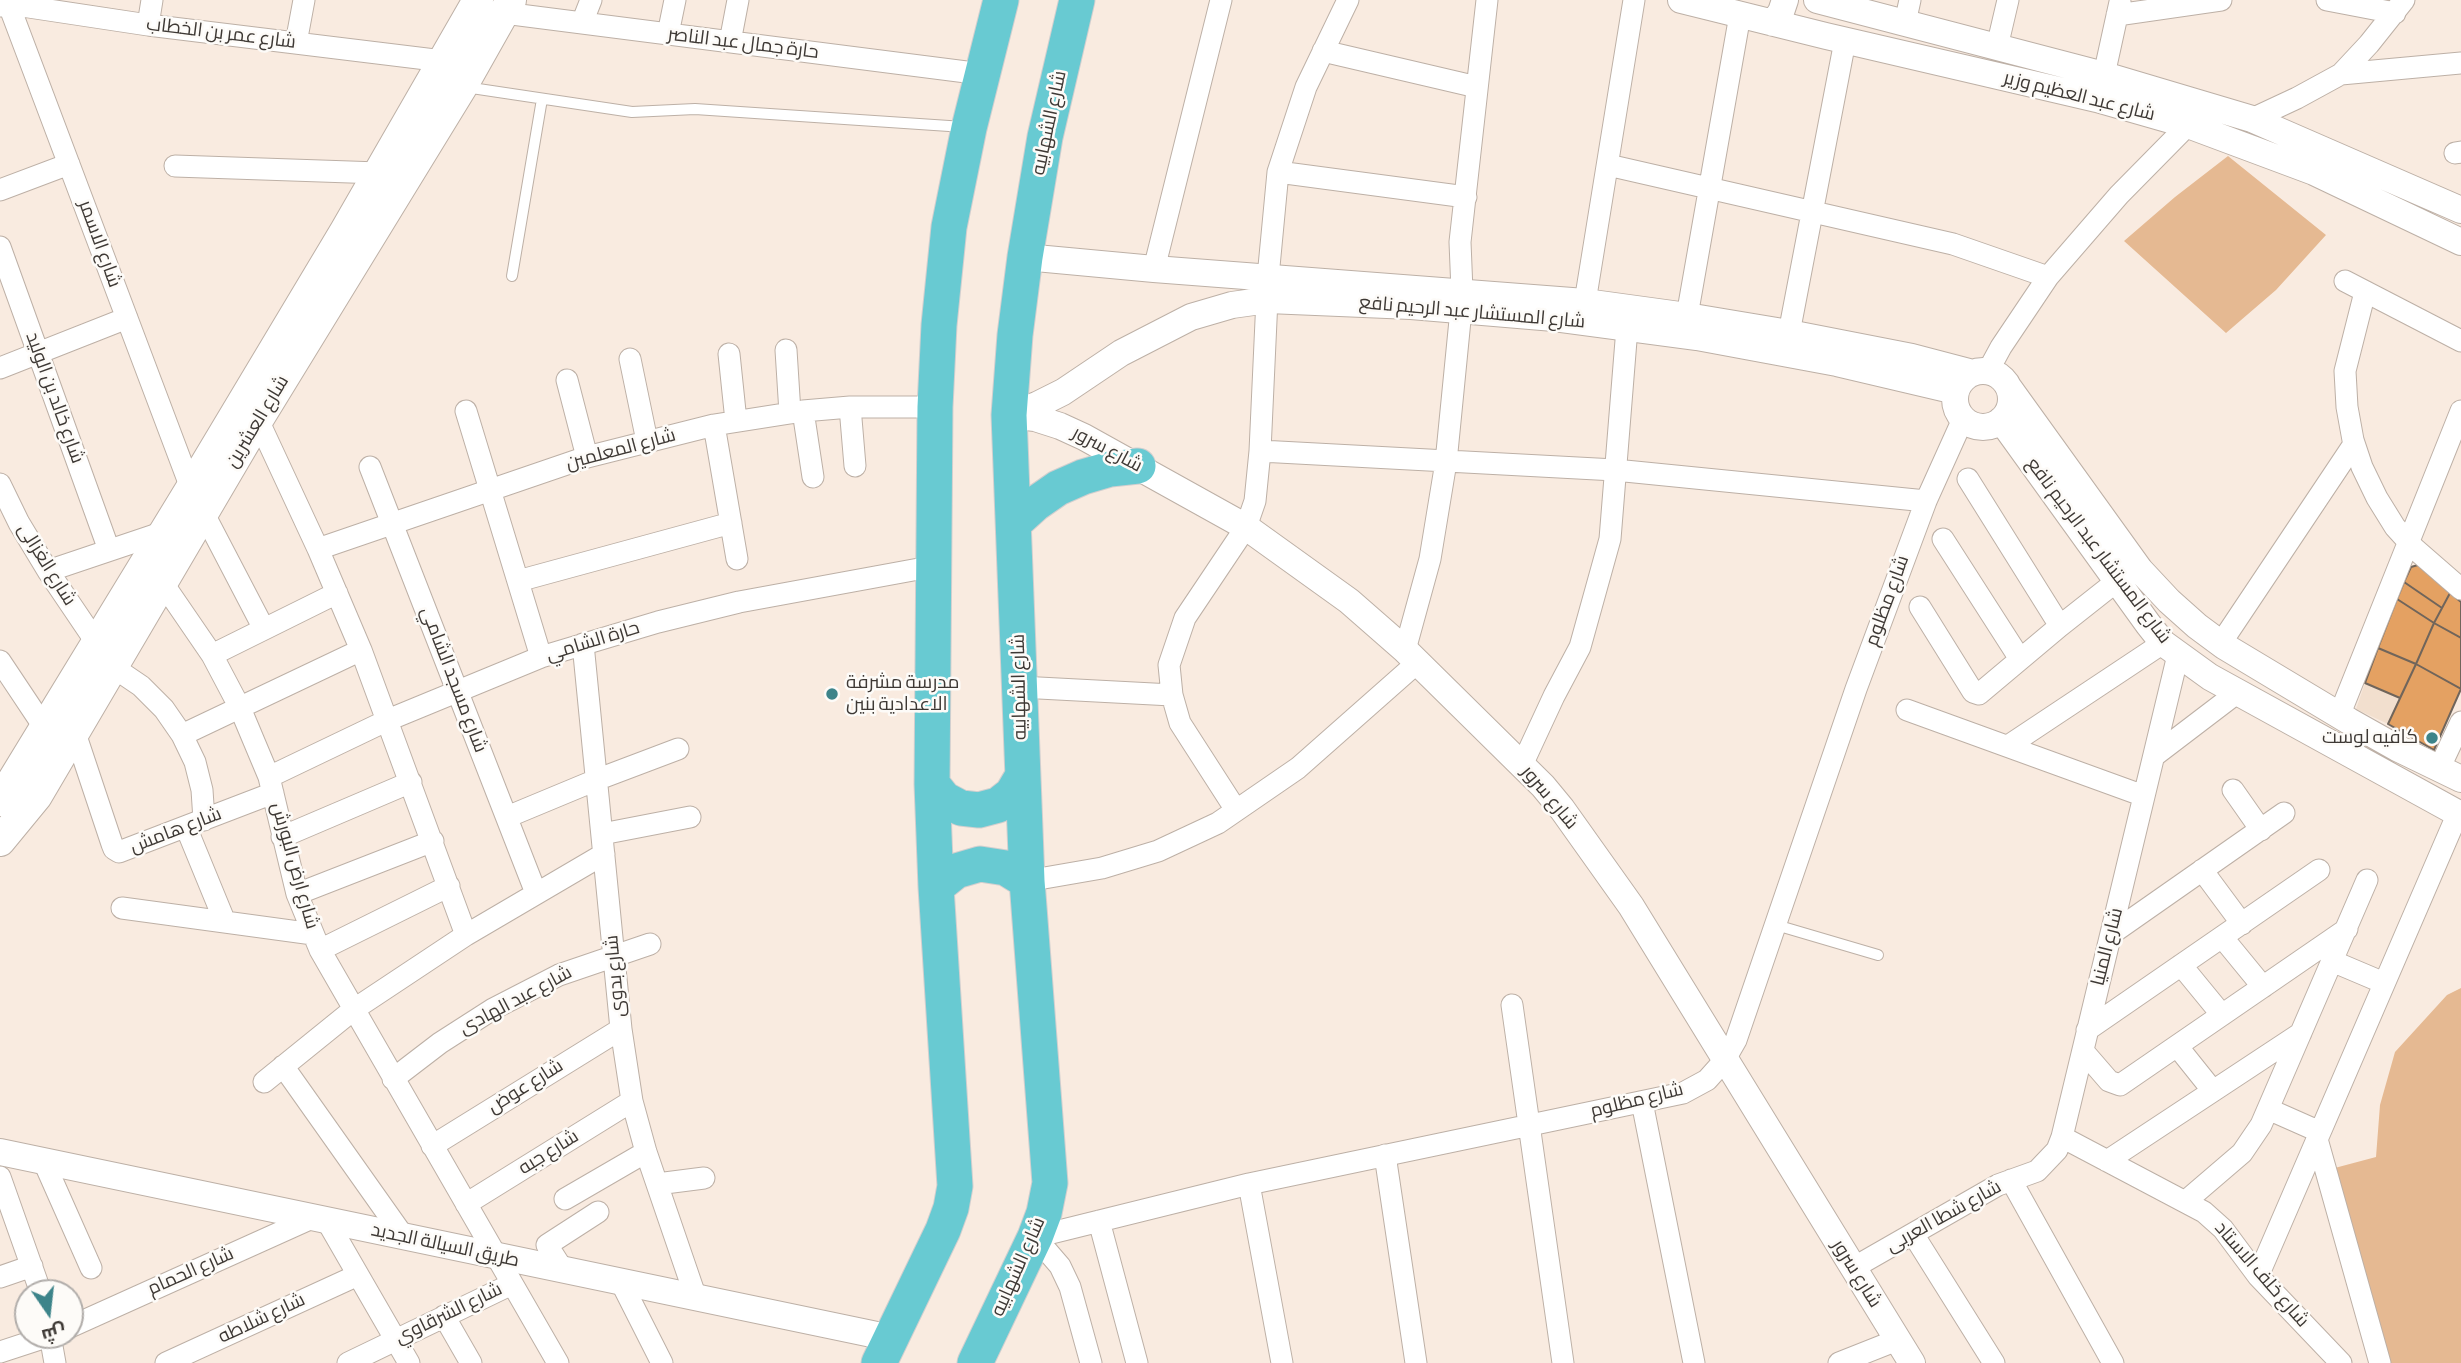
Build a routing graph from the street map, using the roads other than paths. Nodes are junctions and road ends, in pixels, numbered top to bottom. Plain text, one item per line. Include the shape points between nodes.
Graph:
1 (152, 0) edge
2 (304, 0) edge
3 (591, 0) edge
4 (675, 0) edge
5 (738, 0) edge
6 (1001, 0) edge
7 (1077, 0) edge
8 (1221, 0) edge
9 (1348, 0) edge
10 (1487, 0) edge
11 (1633, 0) edge
12 (1681, 0) edge
13 (2008, 0) edge
14 (2221, 0) edge
15 (2327, 0) edge
16 (1826, 2) edge
17 (5, 3) edge
18 (498, 4) edge
19 (2399, 6) edge
20 (2119, 8) edge
21 (1779, 11) edge
22 (1908, 12) edge
23 (1740, 15) junction
24 (582, 23) junction
25 (148, 25) junction
26 (668, 34) junction
27 (1835, 39) junction
28 (730, 42) junction
29 (296, 43) junction
30 (1997, 47) junction
31 (1323, 51) junction
32 (443, 61) junction
33 (2461, 63) edge
34 (982, 74) junction
35 (2341, 74) junction
36 (2104, 75) junction
37 (462, 87) junction
38 (1477, 87) junction
39 (542, 99) junction
40 (2208, 123) junction
41 (970, 128) junction
42 (2261, 132) junction
43 (69, 164) junction
44 (1608, 165) junction
45 (175, 166) dead end
46 (1278, 172) junction
47 (379, 173) junction
48 (1711, 188) junction
49 (0, 190) edge
50 (1466, 197) junction
51 (2461, 210) edge
52 (1811, 211) junction
53 (2461, 243) edge
54 (0, 247) edge
55 (1025, 257) junction
56 (1154, 269) junction
57 (512, 276) dead end
58 (2048, 277) junction
59 (2345, 281) dead end
60 (1268, 289) junction
61 (2365, 292) junction
62 (1462, 301) junction
63 (1585, 302) junction
64 (1687, 316) junction
65 (127, 318) junction
66 (1627, 328) junction
67 (1789, 333) junction
68 (2461, 341) edge
69 (786, 350) dead end
70 (38, 353) junction
71 (729, 354) dead end
72 (630, 359) dead end
73 (0, 368) edge
74 (1973, 378) junction
75 (567, 380) dead end
76 (2009, 388) junction
77 (850, 407) junction
78 (935, 407) junction
79 (466, 411) dead end
80 (2461, 411) edge
81 (797, 412) junction
82 (1009, 415) junction
83 (1963, 419) junction
84 (2001, 420) junction
85 (258, 421) junction
86 (736, 421) junction
87 (714, 425) junction
88 (648, 441) junction
89 (2354, 444) junction
90 (1260, 451) junction
91 (587, 457) junction
92 (1446, 462) junction
93 (855, 466) dead end
94 (1138, 466) junction
95 (370, 467) dead end
96 (1615, 470) junction
97 (813, 477) dead end
98 (1968, 479) dead end
99 (0, 484) edge
100 (490, 489) junction
101 (197, 500) junction
102 (1926, 501) junction
103 (392, 523) junction
104 (731, 523) junction
105 (1014, 523) junction
106 (9, 527) edge
107 (1246, 527) junction
108 (164, 532) junction
109 (1943, 539) dead end
110 (2407, 541) junction
111 (109, 550) junction
112 (318, 550) junction
113 (737, 559) dead end
114 (935, 566) junction
115 (48, 571) junction
116 (518, 580) junction
117 (2117, 581) junction
118 (162, 582) junction
119 (2461, 589) edge
120 (337, 593) junction
121 (1920, 607) dead end
122 (131, 611) junction
123 (2060, 626) junction
124 (2197, 626) junction
125 (264, 629) junction
126 (96, 642) junction
127 (583, 644) junction
128 (2222, 645) junction
129 (2170, 649) junction
130 (361, 650) junction
131 (212, 655) junction
132 (1412, 656) junction
133 (541, 657) junction
134 (2020, 659) junction
135 (0, 661) edge
136 (113, 667) junction
137 (2210, 677) junction
138 (1020, 687) junction
139 (457, 690) junction
140 (2238, 692) junction
141 (1172, 695) junction
142 (240, 708) junction
143 (1907, 710) dead end
144 (2339, 716) junction
145 (388, 720) junction
146 (2461, 722) edge
147 (44, 727) junction
148 (75, 733) junction
149 (182, 735) junction
150 (2008, 746) junction
151 (678, 749) dead end
152 (2154, 756) junction
153 (1522, 765) junction
154 (2450, 774) edge
155 (1022, 777) junction
156 (596, 780) junction
157 (411, 782) junction
158 (932, 784) junction
159 (271, 785) junction
160 (2233, 790) dead end
161 (2144, 796) junction
162 (0, 801) edge
163 (1236, 810) junction
164 (2284, 813) dead end
165 (2459, 814) edge
166 (507, 817) junction
167 (690, 817) dead end
168 (195, 823) junction
169 (2261, 830) junction
170 (282, 837) junction
171 (0, 841) edge
172 (433, 841) junction
173 (603, 844) junction
174 (2202, 870) junction
175 (2319, 870) dead end
176 (2367, 880) dead end
177 (1027, 881) junction
178 (449, 886) junction
179 (936, 887) junction
180 (536, 893) junction
181 (298, 894) junction
182 (122, 908) dead end
183 (225, 922) junction
184 (2242, 924) junction
185 (1776, 925) junction
186 (2347, 929) junction
187 (2111, 934) junction
188 (466, 935) junction
189 (2222, 937) junction
190 (316, 942) junction
191 (650, 944) dead end
192 (615, 955) junction
193 (1878, 955) dead end
194 (2332, 961) junction
195 (2181, 965) junction
196 (2384, 984) junction
197 (2263, 987) junction
198 (1512, 1005) dead end
199 (353, 1010) junction
200 (2222, 1015) junction
201 (621, 1029) junction
202 (2301, 1033) junction
203 (2085, 1040) junction
204 (2177, 1046) junction
205 (1724, 1061) junction
206 (283, 1066) junction
207 (393, 1079) junction
208 (264, 1082) dead end
209 (2213, 1091) junction
210 (632, 1101) junction
211 (1642, 1102) junction
212 (2268, 1110) junction
213 (1530, 1126) junction
214 (2318, 1136) junction
215 (2062, 1137) junction
216 (432, 1146) junction
217 (0, 1152) edge
218 (646, 1152) junction
219 (1385, 1155) junction
220 (2107, 1161) junction
221 (44, 1162) junction
222 (0, 1177) edge
223 (704, 1178) dead end
224 (2011, 1180) junction
225 (657, 1184) junction
226 (1249, 1184) junction
227 (565, 1199) dead end
228 (2186, 1201) junction
229 (466, 1204) junction
230 (5, 1206) edge
231 (598, 1212) dead end
232 (319, 1219) junction
233 (1099, 1221) junction
234 (1913, 1234) junction
235 (404, 1237) junction
236 (1035, 1237) junction
237 (496, 1256) junction
238 (32, 1266) junction
239 (91, 1268) dead end
240 (1853, 1268) junction
241 (564, 1270) junction
242 (358, 1275) junction
243 (2258, 1276) junction
244 (0, 1277) edge
245 (36, 1279) edge
246 (621, 1282) junction
247 (512, 1283) junction
248 (696, 1298) junction
249 (444, 1317) junction
250 (84, 1321) edge
251 (395, 1340) junction
252 (1897, 1340) junction
253 (885, 1351) edge
254 (2338, 1362) edge
255 (166, 1363) edge
256 (348, 1363) edge
257 (409, 1363) edge
258 (471, 1363) edge
259 (558, 1363) edge
260 (662, 1363) edge
261 (975, 1363) edge
262 (1091, 1363) edge
263 (1138, 1363) edge
264 (1282, 1363) edge
265 (1416, 1363) edge
266 (1563, 1363) edge
267 (1695, 1363) edge
268 (1839, 1363) edge
269 (1912, 1363) edge
270 (1994, 1363) edge
271 (2113, 1363) edge
272 (2380, 1363) edge

1 - 25 street
2 - 29 street
3 - 24 street
4 - 26 street
5 - 28 street
6 - 34 highway
7 - 55 highway, شارع الشهابيه via 1045,137
8 - 56 street
9 - 31 street
10 - 38 street
11 - 44 street
12 - 23 street, شارع عبد العظيم وزير
13 - 30 street
14 - 20 street
15 - 19 street
16 - 22 street, شارع عبد العظيم وزير
16 - 27 street via 1825,22
17 - 25 street, شارع عمر بن الخطاب
17 - 43 street, شارع الاسمر
18 - 24 street, حارة جمال عبد الناصر
18 - 32 main road, شارع العشرين
18 - 37 main road, شارع العشرين
19 - 35 street
20 - 36 street
21 - 23 street, شارع عبد العظيم وزير
21 - 27 street, شارع عبد العظيم وزير
22 - 30 street, شارع عبد العظيم وزير
23 - 48 street
24 - 26 street, حارة جمال عبد الناصر
25 - 29 street, شارع عمر بن الخطاب
26 - 28 street, حارة جمال عبد الناصر
27 - 40 street, شارع عبد العظيم وزير
27 - 52 street
28 - 34 street, حارة جمال عبد الناصر
29 - 32 street, شارع عمر بن الخطاب
30 - 36 street, شارع عبد العظيم وزير
31 - 38 street
31 - 46 street
32 - 47 main road, شارع العشرين
33 - 35 street
34 - 41 highway
35 - 42 street via 2297,98
36 - 40 street, شارع عبد العظيم وزير
37 - 39 lane
37 - 85 main road, شارع العشرين
38 - 50 street
39 - 41 lane via 632,112 695,109
39 - 57 lane
40 - 42 street, شارع عبد العظيم وزير
40 - 58 street via 2119,195
41 - 78 highway via 949,227
42 - 51 street, شارع عبد العظيم وزير via 2404,183
42 - 53 street, شارع عبد العظيم وزير via 2314,172
43 - 49 street
43 - 65 street, شارع الاسمر
44 - 48 street
44 - 63 street
45 - 47 street
46 - 50 street
46 - 60 street
47 - 101 main road, شارع العشرين
48 - 52 street
48 - 64 street
50 - 62 street via 1460,242
52 - 58 street via 1953,244
52 - 67 street
54 - 70 street, شارع خالد بن الوليد
55 - 56 street, شارع المستشار عبد الرحيم نافع
55 - 82 highway, شارع الشهابيه
56 - 60 street, شارع المستشار عبد الرحيم نافع
58 - 74 street
59 - 61 street
60 - 62 street, شارع المستشار عبد الرحيم نافع
60 - 82 street, شارع المستشار عبد الرحيم نافع via 1191,317 1121,353 1063,392
60 - 90 street
61 - 68 street
61 - 89 street via 2345,371
62 - 63 street, شارع المستشار عبد الرحيم نافع
62 - 66 street, شارع المستشار عبد الرحيم نافع
62 - 92 street
63 - 64 street, شارع المستشار عبد الرحيم نافع
64 - 67 street, شارع المستشار عبد الرحيم نافع
65 - 70 street
65 - 101 street, شارع الاسمر
66 - 74 street, شارع المستشار عبد الرحيم نافع via 1838,363
66 - 96 street
67 - 74 street, شارع المستشار عبد الرحيم نافع via 1912,357
69 - 81 street
70 - 73 street
70 - 111 street, شارع خالد بن الوليد
71 - 86 street
72 - 88 street
74 - 76 street via 2004,380
74 - 83 street via 1955,400
75 - 91 street
76 - 84 street via 2010,406
76 - 124 street, شارع المستشار عبد الرحيم نافع via 2140,570
77 - 78 street, شارع المعلمين
77 - 81 street, شارع المعلمين
77 - 93 street
78 - 114 highway
79 - 100 street
80 - 110 street
81 - 86 street, شارع المعلمين
81 - 97 street
82 - 94 street, شارع سرور via 1060,426
82 - 105 highway, شارع الشهابيه
83 - 84 street via 1982,427
83 - 102 street, شارع مظلوم
84 - 117 street, شارع المستشار عبد الرحيم نافع
85 - 101 main road, شارع العشرين
85 - 112 street
86 - 87 street, شارع المعلمين
87 - 88 street, شارع المعلمين
87 - 104 street
88 - 91 street, شارع المعلمين
89 - 110 street via 2377,498
89 - 128 street
90 - 92 street
90 - 107 street via 1255,501
91 - 100 street, شارع المعلمين
92 - 96 street
92 - 132 street
94 - 105 highway via 1110,469 1058,488
94 - 107 street, شارع سرور
95 - 103 street, شارع مسجد الشامي
96 - 102 street
96 - 153 street via 1610,539 1580,647
98 - 123 street
99 - 106 street, شارع الغزالى
100 - 103 street, شارع المعلمين
100 - 116 street
101 - 108 main road, شارع العشرين
101 - 118 main road, شارع العشرين
101 - 125 street, شارع الاسمر
102 - 185 street, شارع مظلوم
103 - 112 street, شارع المعلمين
103 - 139 street, شارع مسجد الشامي
104 - 113 street
104 - 116 street
105 - 138 highway, شارع الشهابيه
106 - 115 street, شارع الغزالى
107 - 132 street, شارع سرور via 1349,601
107 - 141 street via 1185,618 1169,665
108 - 111 street
108 - 122 main road, شارع العشرين
109 - 134 street
110 - 119 street
110 - 144 street
111 - 115 street
112 - 120 street
114 - 127 street, حارة الشامي via 739,602
114 - 158 highway
115 - 126 street, شارع الغزالى
116 - 133 street
117 - 123 street
117 - 129 street, شارع المستشار عبد الرحيم نافع
118 - 122 main road, شارع العشرين
118 - 131 street, شارع ارض البورش
120 - 125 street
120 - 130 street
121 - 134 street via 1976,694
122 - 126 main road, شارع العشرين
122 - 136 main road, شارع العشرين
123 - 134 street
124 - 128 street, شارع المستشار عبد الرحيم نافع
124 - 129 street via 2190,642
125 - 131 street
126 - 147 main road, شارع العشرين
127 - 133 street, حارة الشامي
127 - 156 street, شارع بدوى
128 - 137 street via 2212,659
128 - 144 street, شارع المستشار عبد الرحيم نافع
129 - 137 street, شارع المستشار عبد الرحيم نافع
129 - 150 street
129 - 152 street, شارع المنيا
130 - 142 street
130 - 145 street
131 - 142 street, شارع ارض البورش
132 - 153 street, شارع سرور
132 - 163 street via 1298,768
133 - 139 street, حارة الشامي
135 - 147 street
136 - 148 main road, شارع العشرين
136 - 149 street via 149,694
137 - 140 street, شارع المستشار عبد الرحيم نافع
138 - 141 street
138 - 155 highway, شارع الشهابيه
139 - 145 street, حارة الشامي
139 - 166 street, شارع مسجد الشامي
140 - 152 street
140 - 165 street, شارع المستشار عبد الرحيم نافع
141 - 163 street via 1180,723
142 - 149 street
142 - 159 street, شارع ارض البورش
143 - 150 street
144 - 154 street, شارع المستشار عبد الرحيم نافع
145 - 157 street
145 - 159 street, حارة الشامي
146 - 154 street
147 - 162 main road, شارع العشرين
148 - 168 street, شارع هامش via 114,849 127,851
148 - 171 main road, شارع العشرين via 37,796
149 - 168 street via 202,790
150 - 161 street
151 - 156 street
152 - 161 street, شارع المنيا
153 - 205 street, شارع سرور via 1562,809 1631,906
155 - 158 highway via 998,805 979,810 944,799
155 - 177 highway, شارع الشهابيه
156 - 166 street
156 - 173 street, شارع بدوى
157 - 170 street
157 - 172 street
158 - 179 highway
159 - 168 street, شارع هامش
159 - 170 street, شارع ارض البورش
160 - 169 street
161 - 187 street, شارع المنيا
163 - 177 street via 1158,851 1102,868
164 - 169 street
165 - 196 street
166 - 180 street, شارع مسجد الشامي
167 - 173 street
168 - 183 street
169 - 174 street
170 - 181 street, شارع ارض البورش
172 - 178 street
172 - 181 street
173 - 180 street
173 - 192 street, شارع بدوى
174 - 184 street
174 - 187 street
175 - 184 street
176 - 186 street
177 - 179 highway via 1006,868 980,864 956,871
177 - 236 highway, شارع الشهابيه via 1050,1183
178 - 188 street
178 - 190 street
179 - 253 highway via 955,1186 943,1230
180 - 188 street
181 - 190 street, شارع ارض البورش
182 - 183 street
183 - 190 street
184 - 189 street
185 - 193 lane
185 - 205 street, شارع مظلوم via 1736,1040
186 - 194 street
186 - 197 street
187 - 203 street, شارع المنيا
188 - 199 street
189 - 195 street
189 - 197 street
190 - 199 street, شارع ارض البورش
191 - 192 street, شارع عبد الهادى
192 - 201 street, شارع بدوى
192 - 207 street, شارع عبد الهادى via 559,975 493,1009
194 - 196 street
194 - 202 street
195 - 200 street
195 - 203 street
196 - 214 street
197 - 200 street
198 - 213 street
199 - 206 street
199 - 207 street, شارع ارض البورش
200 - 204 street
201 - 210 street, شارع بدوى
201 - 216 street, شارع عوض
202 - 209 street
202 - 212 street
203 - 204 street via 2109,1081 2120,1085
203 - 215 street, شارع المنيا
204 - 209 street
205 - 211 street, شارع مظلوم via 1707,1080 1683,1093
205 - 240 street, شارع سرور
206 - 208 street
206 - 235 street
207 - 216 street, شارع ارض البورش
209 - 220 street
210 - 218 street, شارع بدوى
210 - 229 street, شارع جبه
211 - 213 street, شارع مظلوم
211 - 267 street
212 - 214 street
212 - 228 street via 2242,1153
213 - 219 street, شارع مظلوم
213 - 266 street
214 - 243 street
214 - 272 street
215 - 220 street, شارع خلف الاستاد
215 - 224 street, شارع شطا العربى via 2038,1171
216 - 229 street, شارع ارض البورش
217 - 221 street, طريق السيالة الجديد
218 - 225 street, شارع بدوى
218 - 227 street
219 - 226 street, شارع مظلوم
219 - 265 street
220 - 228 street, شارع خلف الاستاد
221 - 232 street, طريق السيالة الجديد
221 - 239 street
222 - 230 street
223 - 225 street
224 - 234 street, شارع شطا العربى
224 - 271 street
225 - 248 street, شارع بدوى
226 - 233 street, شارع مظلوم
226 - 264 street
228 - 243 street, شارع خلف الاستاد via 2223,1229
229 - 237 street, شارع ارض البورش
230 - 238 street
231 - 241 street via 547,1245
232 - 235 street, طريق السيالة الجديد
232 - 242 street
232 - 250 street, شارع الحمام
233 - 236 street, شارع مظلوم
233 - 263 street
234 - 240 street, شارع شطا العربى
234 - 270 street
235 - 237 street, طريق السيالة الجديد
236 - 261 highway, شارع الشهابيه
236 - 262 street via 1060,1266 1070,1287
237 - 241 street, طريق السيالة الجديد
237 - 247 street, شارع ارض البورش
238 - 244 street
238 - 245 street
240 - 252 street, شارع سرور
241 - 246 street, طريق السيالة الجديد
242 - 251 street
242 - 255 street, شارع شلاطه
243 - 254 street, شارع خلف الاستاد
246 - 248 street, طريق السيالة الجديد
246 - 260 street
247 - 249 street, شارع الشرقاوي
247 - 259 street, شارع ارض البورش
248 - 253 street, طريق السيالة الجديد
249 - 251 street, شارع الشرقاوي
249 - 258 street
251 - 256 street, شارع الشرقاوي
251 - 257 street
252 - 268 street
252 - 269 street, شارع سرور

